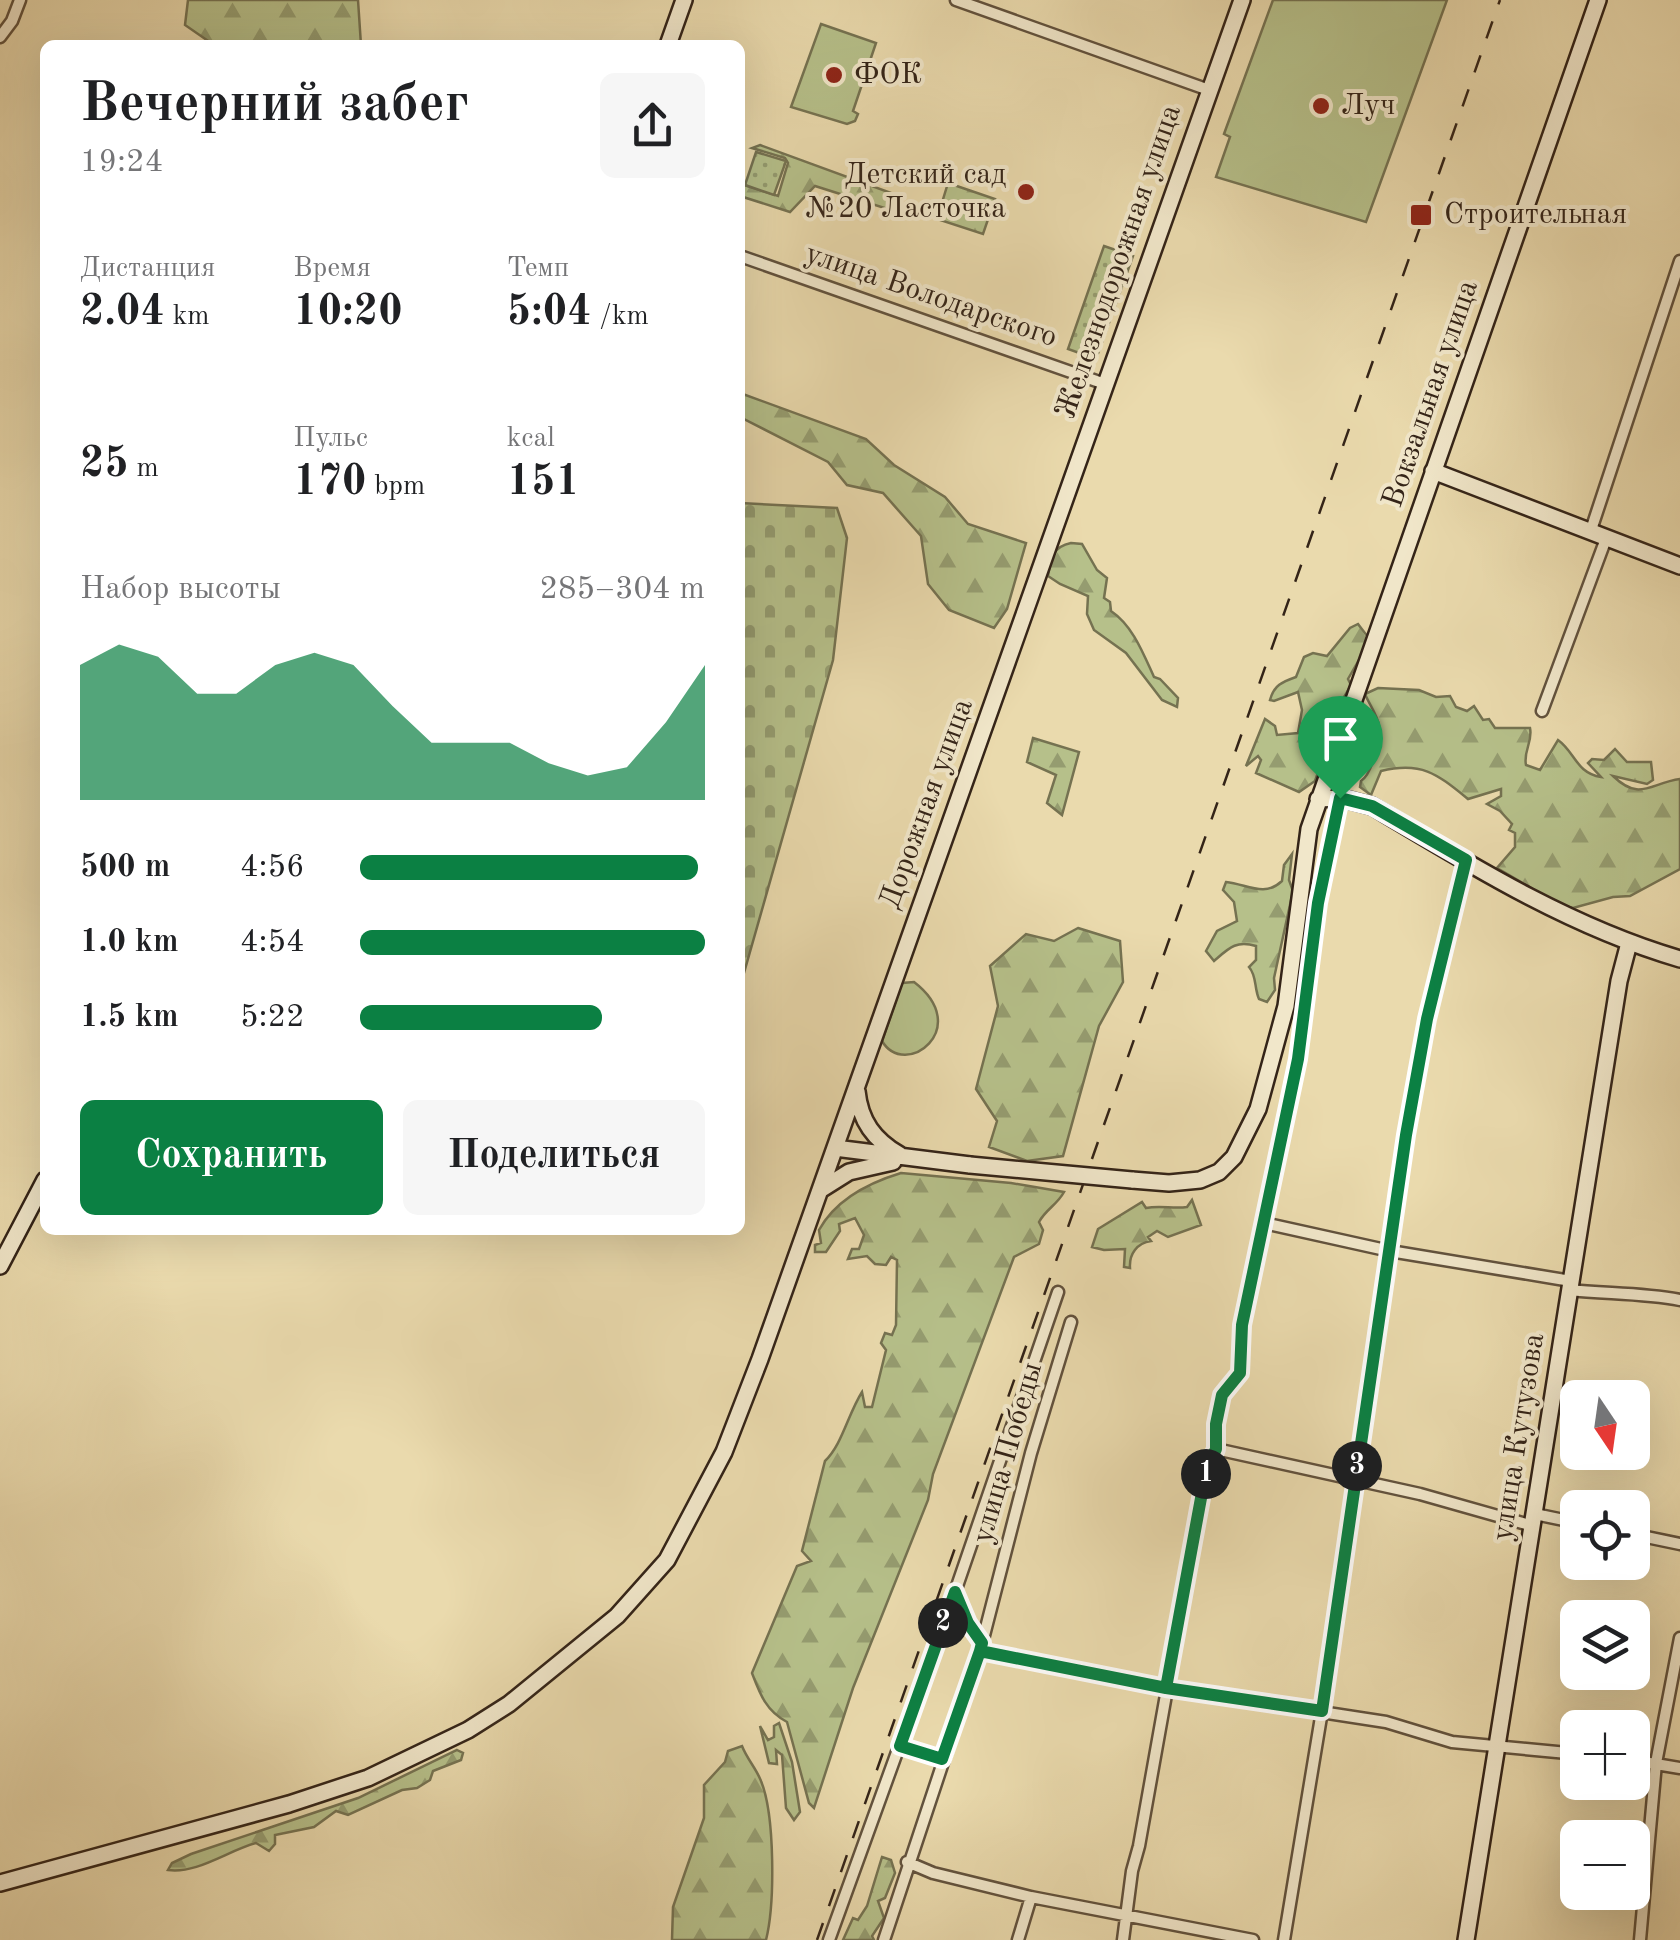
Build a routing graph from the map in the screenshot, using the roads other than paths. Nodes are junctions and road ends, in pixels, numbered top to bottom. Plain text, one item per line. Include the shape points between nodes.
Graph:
1 (20, 0) edge
2 (684, 0) edge
3 (956, 0) edge
4 (1242, 0) edge
5 (1598, 0) edge
6 (0, 37) edge
7 (670, 40) edge
8 (1209, 90) junction
9 (745, 258) edge
10 (1680, 261) edge
11 (1105, 384) junction
12 (1432, 472) junction
13 (1591, 530) junction
14 (1608, 536) junction
15 (1050, 542) joint
16 (1680, 566) edge
17 (1542, 711) dead end
18 (1340, 798) junction
19 (1317, 803) junction
20 (1466, 860) junction
21 (1628, 944) junction
22 (1680, 959) edge
23 (856, 1085) junction
24 (835, 1148) junction
25 (908, 1159) junction
26 (40, 1190) edge
27 (819, 1192) junction
28 (1264, 1224) junction
29 (1390, 1250) junction
30 (0, 1266) edge
31 (1570, 1286) junction
32 (1058, 1292) dead end
33 (1680, 1300) edge
34 (1071, 1322) dead end
35 (1007, 1442) junction
36 (1216, 1449) junction
37 (1031, 1453) junction
38 (1355, 1481) junction
39 (1534, 1520) junction
40 (1560, 1522) edge
41 (1650, 1538) edge
42 (1680, 1544) edge
43 (955, 1592) junction
44 (1680, 1638) edge
45 (981, 1647) junction
46 (1166, 1688) junction
47 (1322, 1711) junction
48 (1499, 1744) junction
49 (900, 1746) junction
50 (1560, 1752) edge
51 (942, 1759) junction
52 (1650, 1762) edge
53 (1656, 1763) junction
54 (1680, 1768) edge
55 (907, 1862) junction
56 (0, 1883) edge
57 (1031, 1898) junction
58 (1127, 1917) junction
59 (829, 1940) edge
60 (884, 1940) edge
61 (1018, 1940) edge
62 (1123, 1940) edge
63 (1253, 1940) edge
64 (1284, 1940) edge
65 (1466, 1940) edge
66 (1640, 1940) edge

1 - 6 street
2 - 7 street
3 - 8 street
4 - 8 street, Железнодорожная улица
5 - 12 street, Вокзальная улица
8 - 11 street, Железнодорожная улица
9 - 11 street, улица Володарского
10 - 13 street
11 - 15 street, Железнодорожная улица
12 - 13 street
12 - 19 street, Вокзальная улица
13 - 14 street
14 - 16 street
14 - 17 street
15 - 23 street, Дорожная улица
18 - 19 street
18 - 20 street via 1372,806
18 - 28 street
19 - 25 street, Вокзальная улица, bridge via 1286,1006 1268,1077 1247,1134 1219,1172 1169,1183
20 - 21 street
20 - 29 street via 1427,1019
21 - 22 street
21 - 31 street, улица Кутузова
23 - 24 street, Дорожная улица
23 - 25 street via 873,1136
24 - 25 street
24 - 27 street, Дорожная улица
25 - 27 street via 849,1172
26 - 30 street
27 - 56 street, Дорожная улица via 732,1435 684,1532 644,1589 570,1657 468,1730 368,1778
28 - 29 street
28 - 36 street via 1242,1325 1240,1373 1222,1395
29 - 31 street
29 - 38 street
31 - 33 street
31 - 39 street, улица Кутузова
32 - 35 street
34 - 37 street, улица Победы
35 - 37 street
35 - 43 street
36 - 38 street
36 - 46 street via 1206,1471
37 - 45 street, улица Победы
38 - 39 street
38 - 47 street
39 - 40 street
39 - 48 street, улица Кутузова
41 - 42 street
43 - 45 street
43 - 49 street
44 - 53 street
45 - 46 street
45 - 51 street, улица Победы
46 - 47 street
46 - 58 street
47 - 48 street via 1452,1742
47 - 64 street
48 - 50 street
48 - 65 street, улица Кутузова
49 - 51 street
49 - 59 street
51 - 55 street, улица Победы
52 - 53 street
53 - 54 street
53 - 66 street
55 - 57 street
55 - 60 street, улица Победы
57 - 58 street
57 - 61 street
58 - 62 street
58 - 63 street

